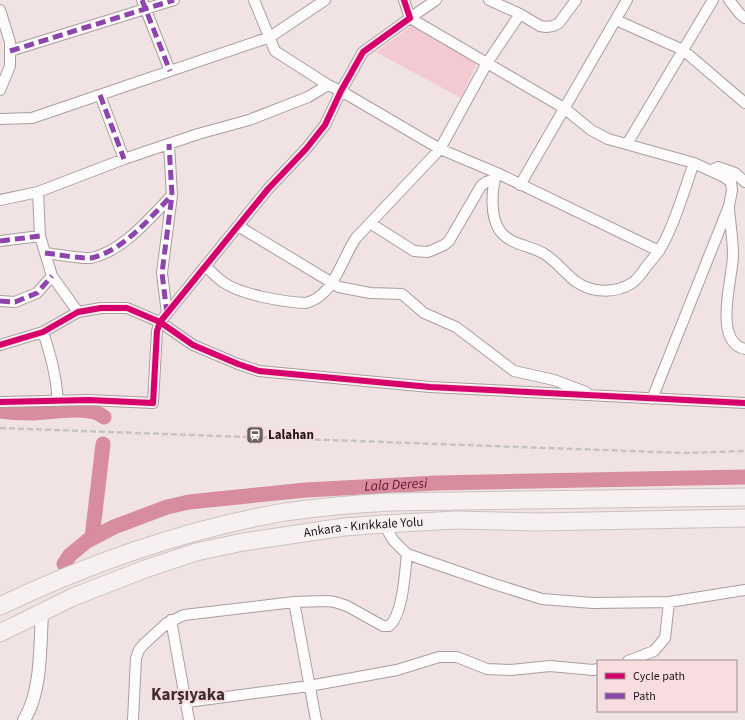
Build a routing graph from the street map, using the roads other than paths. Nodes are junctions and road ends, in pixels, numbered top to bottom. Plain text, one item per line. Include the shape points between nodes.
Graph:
1 (174, 0) edge
2 (254, 0) edge
3 (325, 0) edge
4 (404, 0) edge
5 (436, 0) edge
6 (489, 0) edge
7 (576, 0) edge
8 (627, 0) edge
9 (714, 0) edge
10 (729, 0) edge
11 (144, 4) edge
12 (0, 10) edge
13 (520, 14) junction
14 (410, 18) junction
15 (745, 18) edge
16 (616, 20) junction
17 (270, 37) junction
18 (683, 50) junction
19 (10, 51) junction
20 (487, 63) junction
21 (170, 71) junction
22 (328, 85) junction
23 (0, 90) edge
24 (341, 91) junction
25 (100, 95) junction
26 (745, 104) edge
27 (564, 108) junction
28 (0, 119) edge
29 (169, 144) junction
30 (627, 144) junction
31 (440, 149) junction
32 (124, 159) junction
33 (694, 163) junction
34 (712, 170) junction
35 (496, 176) junction
36 (745, 182) edge
37 (520, 185) junction
38 (38, 192) junction
39 (172, 195) junction
40 (0, 200) edge
41 (729, 206) junction
42 (370, 223) junction
43 (238, 226) junction
44 (40, 236) junction
45 (0, 242) edge
46 (659, 251) junction
47 (45, 253) junction
48 (205, 266) junction
49 (52, 276) junction
50 (332, 283) junction
51 (0, 301) edge
52 (78, 312) junction
53 (167, 314) junction
54 (160, 322) junction
55 (43, 332) junction
56 (0, 345) edge
57 (745, 349) edge
58 (595, 396) junction
59 (652, 399) junction
60 (58, 401) junction
61 (0, 402) edge
62 (745, 403) edge
63 (745, 497) edge
64 (745, 518) edge
65 (384, 524) junction
66 (407, 554) junction
67 (745, 590) edge
68 (294, 602) junction
69 (669, 602) junction
70 (0, 606) edge
71 (42, 612) junction
72 (171, 620) junction
73 (0, 633) edge
74 (631, 660) edge
75 (597, 669) edge
76 (309, 686) junction
77 (187, 702) junction
78 (25, 720) edge
79 (132, 720) edge
80 (189, 720) edge
81 (316, 720) edge

1 - 11 street
2 - 17 street
3 - 17 street
4 - 14 street
5 - 14 street
6 - 13 street
7 - 13 street via 560,23 554,26 540,26
8 - 16 street
9 - 18 street
10 - 15 street
11 - 19 street
11 - 21 street
12 - 19 street via 10,42
13 - 20 street
14 - 20 street
14 - 24 street via 363,52
16 - 18 street
16 - 27 street
17 - 21 street
17 - 22 street via 275,51
18 - 26 street
18 - 30 street
19 - 23 street via 10,66
20 - 27 street
20 - 31 street
21 - 25 street
22 - 24 street
22 - 29 street via 308,97 249,120
24 - 31 street
24 - 43 street via 325,125
25 - 28 street via 32,118
25 - 32 street
27 - 30 street via 591,130 608,139
27 - 37 street
29 - 32 street
29 - 39 street
30 - 33 street
31 - 35 street
31 - 42 street
32 - 38 street
33 - 34 street
33 - 46 street
34 - 36 street via 718,166 735,173
34 - 41 street via 731,182
35 - 37 street
35 - 42 street via 481,186 449,241 439,248 427,252 414,251
35 - 46 street via 492,199 495,219 500,230 515,243 544,253 582,285 603,291 623,287 638,277
37 - 46 street
38 - 40 street
38 - 44 street
39 - 47 street via 117,247 90,258
39 - 53 street via 162,273
41 - 57 street via 733,256 727,328 735,344
41 - 59 street
42 - 50 street via 350,247
43 - 48 street
43 - 50 street
44 - 45 street
44 - 47 street
47 - 49 street
48 - 50 street via 223,282 243,292 299,303 318,299
48 - 53 street
49 - 51 street via 37,293 15,302
49 - 52 street
50 - 58 street via 339,287 370,293 402,294 424,313 456,326 514,371 554,380
52 - 54 street via 100,308 127,308
52 - 55 street
53 - 54 street
54 - 58 street via 193,345 259,371 430,387
54 - 60 street via 157,331 153,403
55 - 56 street
55 - 60 street via 53,360
58 - 59 street
59 - 62 street
60 - 61 street
63 - 70 highway, Ankara - Kırıkkale Yolu via 391,502 285,512 210,528 140,549 38,588
64 - 65 highway, Ankara - Kırıkkale Yolu via 537,522 456,520
65 - 66 street via 393,540
65 - 71 highway, Ankara - Kırıkkale Yolu via 344,527 243,542 196,552 73,597
66 - 68 street via 401,602 389,626 383,626 335,602
66 - 69 street via 542,599 593,603
67 - 69 street
68 - 72 street via 184,615
68 - 76 street
69 - 74 street via 665,638 654,651
71 - 73 highway, Ankara - Kırıkkale Yolu
71 - 78 street via 37,691
72 - 77 street
72 - 79 street via 144,644 138,654
75 - 76 street via 550,666 511,670 487,669 457,657 439,657 397,670
76 - 77 street
76 - 81 street
77 - 80 street

